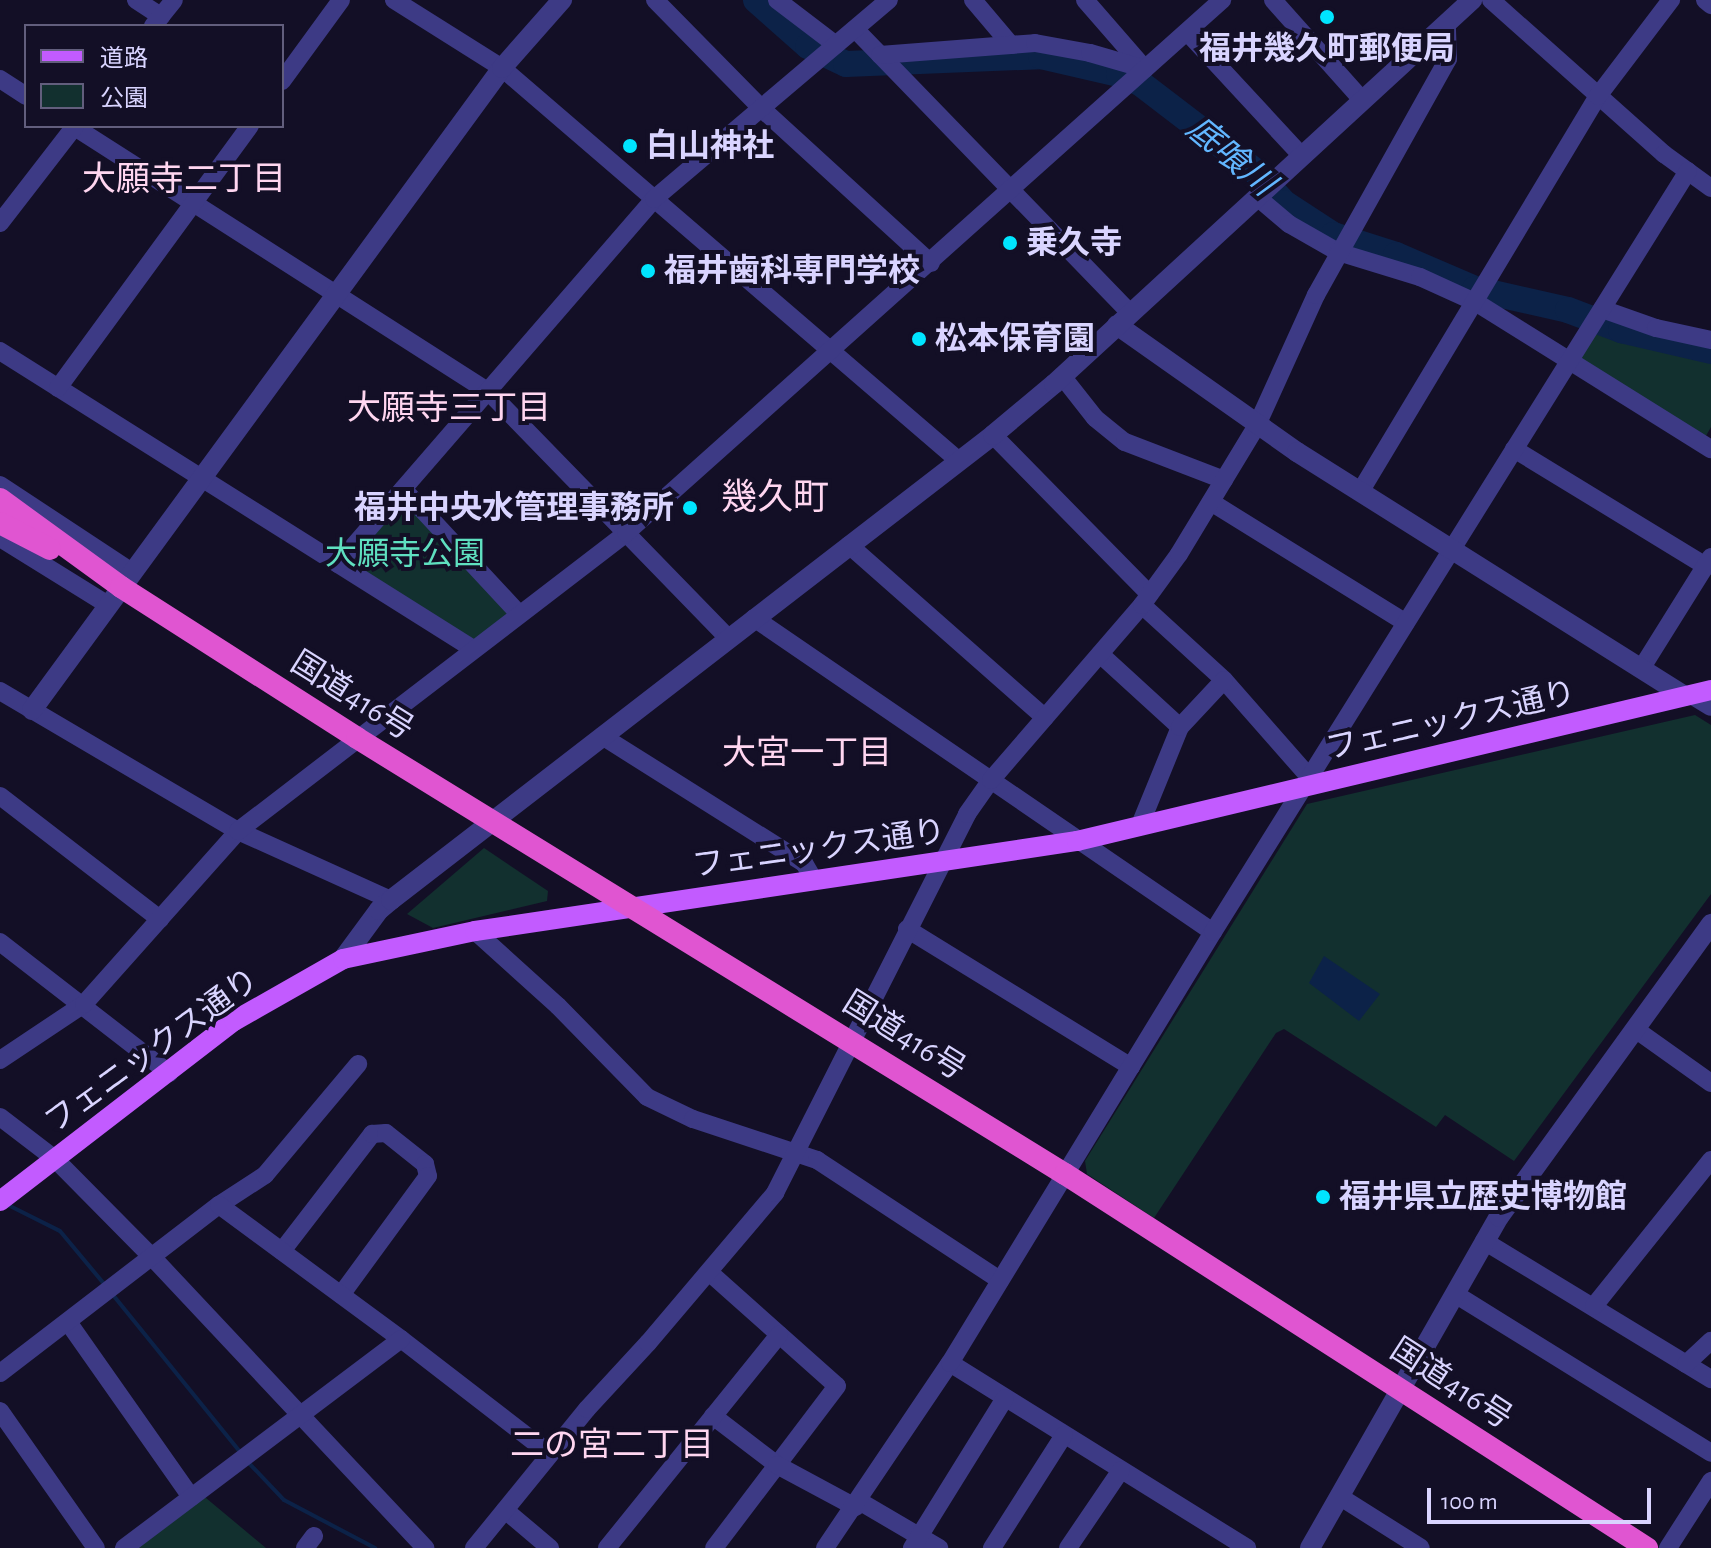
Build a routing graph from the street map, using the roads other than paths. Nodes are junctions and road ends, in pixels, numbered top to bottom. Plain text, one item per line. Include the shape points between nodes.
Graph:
1 (136, 0) edge
2 (174, 0) edge
3 (341, 0) edge
4 (394, 0) edge
5 (562, 0) edge
6 (655, 0) edge
7 (777, 0) edge
8 (889, 0) edge
9 (973, 0) edge
10 (1085, 0) edge
11 (1273, 0) edge
12 (1491, 0) edge
13 (1671, 0) edge
14 (1705, 0) edge
15 (1468, 1) edge
16 (1211, 4) edge
17 (1711, 5) edge
18 (157, 21) edge
19 (1447, 25) junction
20 (855, 29) junction
21 (1187, 32) junction
22 (836, 45) junction
23 (1011, 45) junction
24 (880, 55) junction
25 (502, 68) junction
26 (1145, 69) junction
27 (284, 78) edge
28 (0, 79) edge
29 (24, 95) edge
30 (1598, 96) junction
31 (1363, 101) junction
32 (761, 108) junction
33 (72, 128) edge
34 (77, 128) edge
35 (249, 128) edge
36 (1302, 156) junction
37 (1688, 171) junction
38 (1711, 188) edge
39 (1011, 190) junction
40 (1257, 197) junction
41 (654, 199) junction
42 (194, 203) junction
43 (0, 223) edge
44 (1343, 244) junction
45 (931, 263) junction
46 (337, 293) junction
47 (1481, 295) junction
48 (1598, 315) junction
49 (1123, 319) junction
50 (1711, 340) edge
51 (0, 351) edge
52 (833, 351) junction
53 (1569, 361) junction
54 (1062, 376) junction
55 (58, 388) junction
56 (488, 391) junction
57 (1257, 425) junction
58 (993, 435) junction
59 (1514, 449) junction
60 (1711, 449) edge
61 (959, 461) junction
62 (202, 478) junction
63 (1224, 480) junction
64 (0, 485) edge
65 (403, 489) junction
66 (1360, 492) junction
67 (0, 499) edge
68 (1211, 502) junction
69 (626, 533) junction
70 (1, 536) edge
71 (849, 545) junction
72 (1451, 549) junction
73 (1709, 563) edge
74 (338, 564) junction
75 (121, 588) junction
76 (1146, 600) junction
77 (519, 614) junction
78 (754, 618) junction
79 (1406, 623) junction
80 (728, 638) junction
81 (473, 649) junction
82 (1100, 654) junction
83 (1641, 669) junction
84 (1224, 680) junction
85 (0, 691) edge
86 (1696, 694) edge
87 (1711, 706) edge
88 (32, 710) junction
89 (1045, 718) junction
90 (1180, 727) junction
91 (602, 736) junction
92 (357, 738) junction
93 (991, 780) junction
94 (1309, 782) junction
95 (0, 796) edge
96 (493, 820) junction
97 (1140, 825) junction
98 (238, 831) junction
99 (1077, 841) junction
100 (942, 862) junction
101 (814, 880) junction
102 (391, 900) junction
103 (635, 907) junction
104 (160, 919) junction
105 (907, 929) junction
106 (475, 931) junction
107 (1213, 932) junction
108 (1708, 935) edge
109 (0, 942) edge
110 (343, 959) junction
111 (84, 1004) junction
112 (1635, 1029) junction
113 (850, 1040) junction
114 (0, 1060) edge
115 (358, 1064) dead end
116 (1131, 1067) junction
117 (169, 1073) junction
118 (1711, 1083) edge
119 (0, 1117) edge
120 (796, 1152) junction
121 (55, 1159) junction
122 (1711, 1160) edge
123 (1065, 1174) junction
124 (0, 1201) edge
125 (219, 1205) junction
126 (1484, 1241) junction
127 (282, 1251) junction
128 (153, 1258) junction
129 (709, 1272) junction
130 (1000, 1280) junction
131 (1455, 1294) junction
132 (341, 1295) junction
133 (1594, 1306) junction
134 (68, 1322) junction
135 (779, 1335) junction
136 (401, 1339) junction
137 (1711, 1341) edge
138 (950, 1363) junction
139 (1686, 1364) junction
140 (0, 1373) edge
141 (1711, 1379) edge
142 (1401, 1391) junction
143 (1005, 1398) junction
144 (0, 1411) edge
145 (301, 1415) junction
146 (713, 1416) junction
147 (1064, 1435) junction
148 (1711, 1453) edge
149 (550, 1454) junction
150 (777, 1465) junction
151 (1121, 1470) junction
152 (1711, 1481) edge
153 (191, 1497) junction
154 (1342, 1498) junction
155 (857, 1504) junction
156 (505, 1510) junction
157 (916, 1543) edge
158 (96, 1548) edge
159 (124, 1548) edge
160 (425, 1548) edge
161 (474, 1548) edge
162 (550, 1548) edge
163 (607, 1548) edge
164 (714, 1548) edge
165 (825, 1548) edge
166 (939, 1548) edge
167 (992, 1548) edge
168 (1068, 1548) edge
169 (1247, 1548) edge
170 (1310, 1548) edge
171 (1421, 1548) edge
172 (1647, 1548) edge
173 (1668, 1548) edge

1 - 18 street
2 - 18 street
3 - 27 street
4 - 25 street
5 - 25 street
6 - 32 street
7 - 22 street
8 - 20 street
9 - 23 street
10 - 26 street
11 - 31 street
12 - 30 street
13 - 30 street
14 - 17 street
15 - 19 street
16 - 21 street
19 - 31 street
19 - 44 street via 1448,59
20 - 22 street
20 - 24 street
21 - 26 street
21 - 36 street
22 - 32 street
23 - 24 street
23 - 26 street via 1035,43
24 - 39 street
25 - 41 street
25 - 46 street
26 - 39 street
28 - 29 street
30 - 37 street
30 - 47 street
31 - 36 street
32 - 41 street
32 - 45 street
33 - 43 street
34 - 42 street
35 - 42 street
36 - 40 street
37 - 38 street
37 - 48 street
39 - 45 street
39 - 49 street
40 - 44 street via 1289,224
40 - 49 street
41 - 52 street
41 - 56 street
42 - 46 street
42 - 55 street
44 - 47 street via 1420,277
44 - 57 street
45 - 52 street
46 - 56 street
46 - 62 street
47 - 53 street
47 - 66 street
48 - 50 street
48 - 53 street
49 - 54 street
49 - 57 street
51 - 55 street
52 - 61 street
52 - 69 street
53 - 59 street
53 - 60 street
54 - 58 street
54 - 63 street via 1095,418 1125,442
55 - 62 street
56 - 65 street
56 - 69 street
57 - 63 street
57 - 66 street
58 - 61 street
58 - 76 street
59 - 72 street
59 - 73 street
61 - 71 street
62 - 74 street
62 - 75 street
63 - 68 street
64 - 75 street
65 - 74 street
65 - 77 street
66 - 72 street
67 - 75 highway, 国道416号
68 - 76 street
68 - 79 street
69 - 77 street
69 - 80 street
70 - 75 highway, 国道416号
71 - 78 street
71 - 89 street
72 - 79 street
72 - 83 street
73 - 83 street
74 - 81 street
75 - 88 street
75 - 92 highway, 国道416号
76 - 82 street
76 - 84 street
77 - 81 street
78 - 80 street
78 - 93 street
79 - 94 street
80 - 91 street
81 - 92 street
82 - 89 street
82 - 90 street
83 - 86 street
84 - 90 street
84 - 94 street
85 - 88 street
86 - 87 street
86 - 94 main road, フェニックス通り
88 - 98 street
89 - 93 street
90 - 97 street
91 - 96 street
91 - 101 street via 804,863
92 - 96 highway, 国道416号
92 - 98 street
93 - 99 street
93 - 100 street
94 - 97 main road, フェニックス通り
94 - 107 street
95 - 104 street
96 - 102 street
96 - 103 highway, 国道416号
97 - 99 main road, フェニックス通り
98 - 102 street
98 - 104 street
99 - 100 main road, フェニックス通り
99 - 107 street
100 - 101 main road, フェニックス通り
100 - 105 street
101 - 103 main road, フェニックス通り
102 - 110 street
103 - 106 main road, フェニックス通り
103 - 113 highway, 国道416号
104 - 111 street
105 - 113 street
105 - 116 street
106 - 110 main road, フェニックス通り
106 - 120 street via 647,1097 693,1119
107 - 116 street
108 - 112 street
109 - 111 street
110 - 117 main road, フェニックス通り via 254,1008
111 - 114 street
111 - 117 street
112 - 118 street
112 - 126 street
113 - 120 street
113 - 123 highway, 国道416号
115 - 125 street via 265,1175
116 - 123 street
117 - 121 main road, フェニックス通り
119 - 121 street
120 - 129 street via 775,1193
120 - 130 street via 817,1160
121 - 124 main road, フェニックス通り
121 - 128 street
122 - 133 street
123 - 130 street
123 - 142 highway, 国道416号
125 - 127 street
125 - 128 street
126 - 131 street
126 - 133 street
127 - 132 street
127 - 132 street via 372,1134 386,1133 425,1164 428,1176
128 - 134 street
128 - 145 street
129 - 135 street
129 - 149 street
130 - 138 street
131 - 142 street
131 - 148 street
132 - 136 street
133 - 139 street
134 - 140 street
134 - 153 street
135 - 146 street
135 - 150 street via 837,1386
136 - 145 street
136 - 149 street
137 - 139 street
138 - 143 street
138 - 155 street
139 - 141 street
142 - 154 street
142 - 172 highway, 国道416号
143 - 147 street
143 - 157 street
144 - 158 street
145 - 153 street
145 - 160 street
146 - 150 street
146 - 163 street
147 - 151 street
147 - 167 street
149 - 156 street
150 - 155 street
150 - 164 street
151 - 168 street
151 - 169 street
152 - 173 street
153 - 159 street
154 - 170 street
154 - 171 street
155 - 157 street
155 - 165 street
156 - 161 street
156 - 162 street
157 - 166 street

